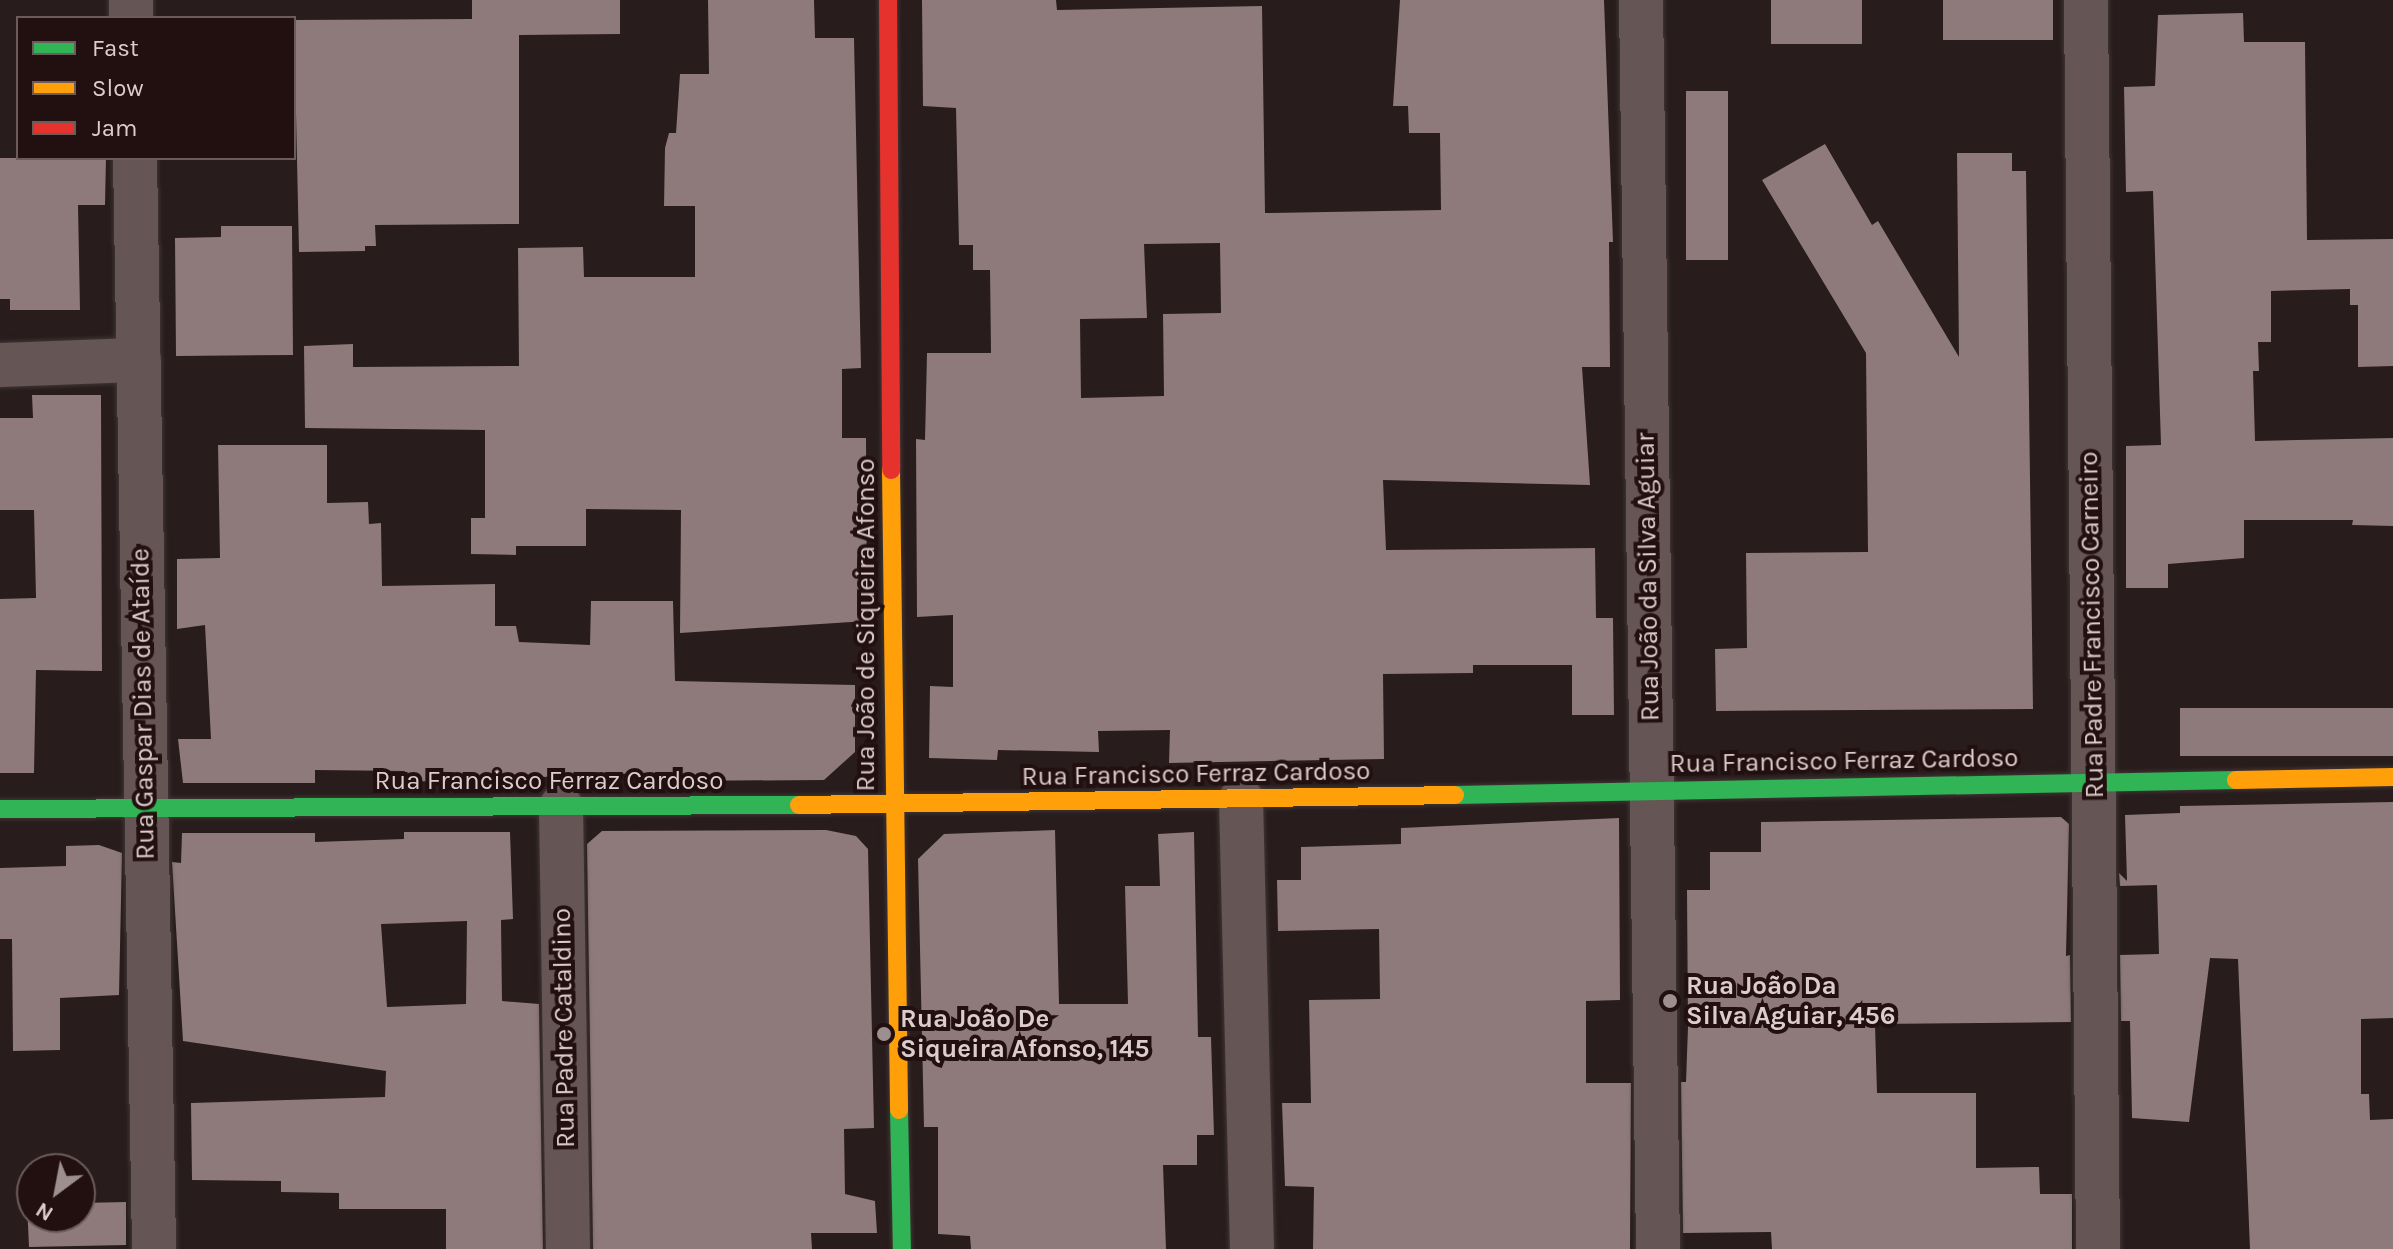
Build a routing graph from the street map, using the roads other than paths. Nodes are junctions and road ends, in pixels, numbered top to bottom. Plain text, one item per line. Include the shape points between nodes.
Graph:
1 (888, 0) edge
2 (1641, 0) edge
3 (2086, 0) edge
4 (135, 160) edge
5 (139, 360) junction
6 (0, 365) edge
7 (2393, 777) edge
8 (2093, 781) junction
9 (1651, 791) junction
10 (1241, 799) junction
11 (893, 805) junction
12 (144, 807) junction
13 (561, 807) junction
14 (0, 809) edge
15 (154, 1249) edge
16 (568, 1249) edge
17 (902, 1249) edge
18 (1252, 1249) edge
19 (1658, 1249) edge
20 (2098, 1249) edge

1 - 11 street, Rua João de Siqueira Afonso
2 - 9 street, Rua João da Silva Aguiar
3 - 8 street, Rua Padre Francisco Carneiro
4 - 5 street, Rua Gaspar Dias de Ataíde
5 - 6 street
5 - 12 street, Rua Gaspar Dias de Ataíde
7 - 8 street, Rua Francisco Ferraz Cardoso
8 - 9 street, Rua Francisco Ferraz Cardoso
8 - 20 street, Rua Padre Francisco Carneiro
9 - 10 street, Rua Francisco Ferraz Cardoso
9 - 19 street, Rua João da Silva Aguiar
10 - 11 street, Rua Francisco Ferraz Cardoso
10 - 18 street
11 - 13 street, Rua Francisco Ferraz Cardoso
11 - 17 street, Rua João de Siqueira Afonso
12 - 13 street, Rua Francisco Ferraz Cardoso
12 - 14 street, Rua Francisco Ferraz Cardoso
12 - 15 street, Rua Gaspar Dias de Ataíde
13 - 16 street, Rua Padre Cataldino

